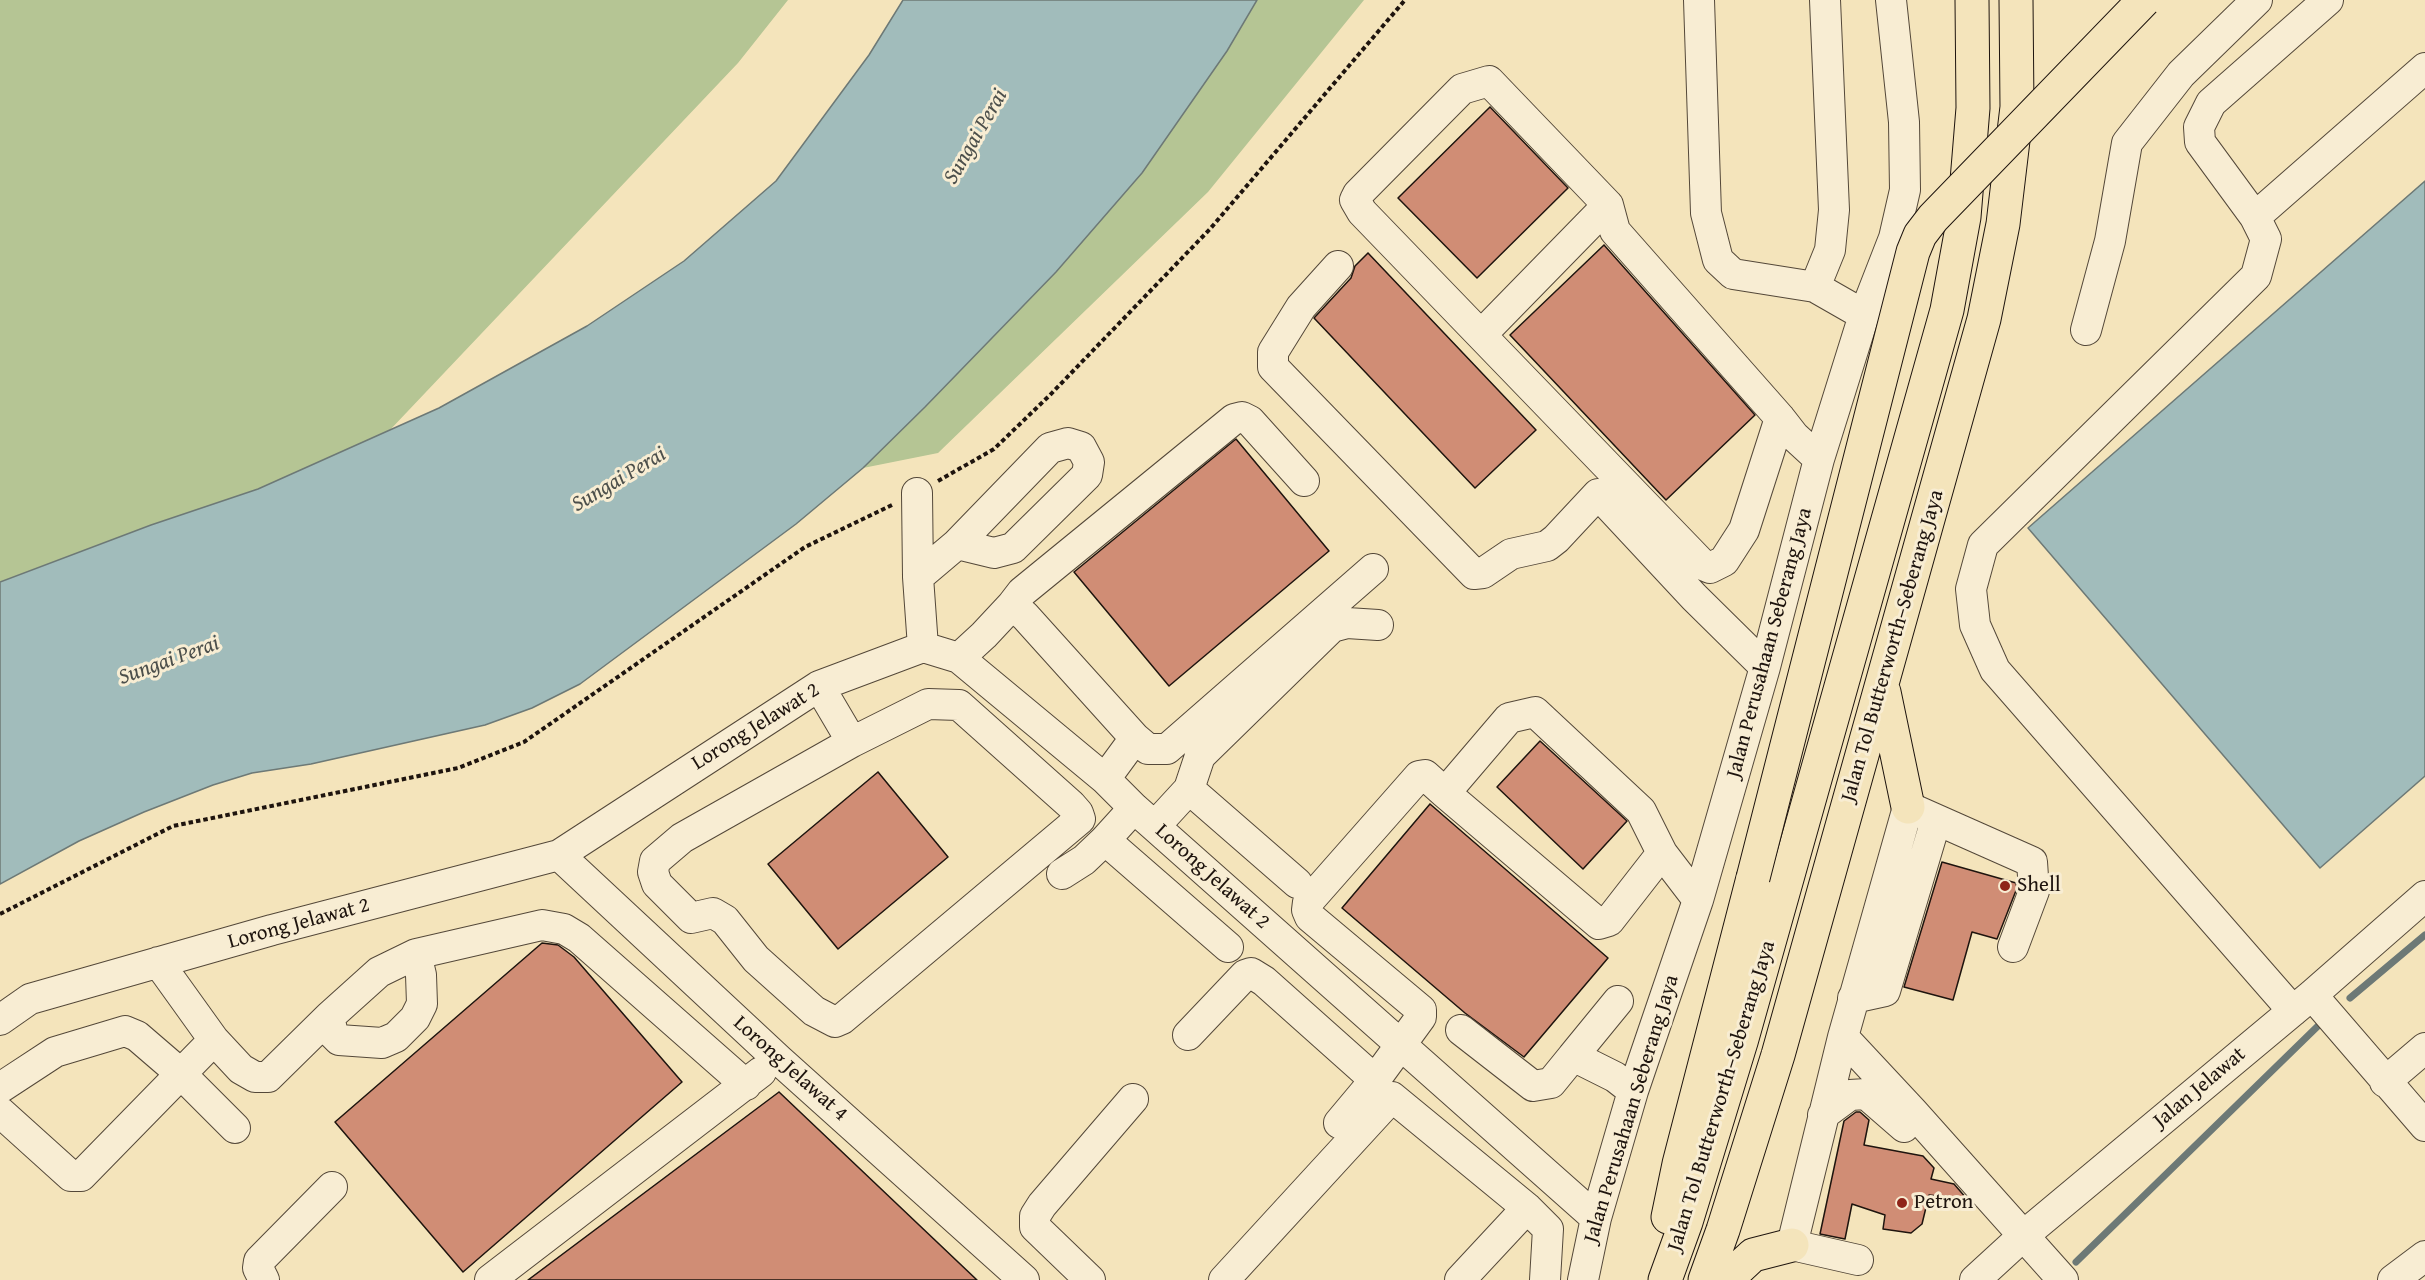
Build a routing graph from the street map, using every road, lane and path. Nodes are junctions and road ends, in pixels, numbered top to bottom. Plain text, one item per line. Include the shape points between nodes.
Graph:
1 (1405, 0) edge
2 (1699, 0) edge
3 (1825, 0) edge
4 (1891, 0) edge
5 (1972, 0) edge
6 (2016, 0) edge
7 (2144, 0) edge
8 (2258, 0) edge
9 (2328, 0) edge
10 (2425, 68) edge
11 (1608, 205) junction
12 (2255, 217) junction
13 (1338, 266) dead end
14 (1815, 287) junction
15 (1864, 315) junction
16 (2086, 330) dead end
17 (1481, 335) junction
18 (1780, 418) junction
19 (1819, 459) junction
20 (1304, 481) dead end
21 (917, 493) junction
22 (957, 544) dead end
23 (1373, 569) dead end
24 (918, 577) junction
25 (1012, 605) junction
26 (1378, 625) dead end
27 (923, 647) junction
28 (959, 658) junction
29 (1765, 667) junction
30 (819, 686) junction
31 (1882, 687) junction
32 (1135, 738) junction
33 (852, 742) junction
34 (1105, 779) junction
35 (1189, 789) junction
36 (1445, 793) junction
37 (1922, 813) junction
38 (1144, 817) junction
39 (1105, 840) junction
40 (1662, 853) junction
41 (559, 855) junction
42 (1062, 874) dead end
43 (1297, 883) dead end
44 (2425, 896) edge
45 (1698, 900) junction
46 (0, 914) edge
47 (1228, 947) dead end
48 (2013, 947) dead end
49 (416, 954) junction
50 (158, 962) junction
51 (1618, 1001) dead end
52 (2302, 1003) junction
53 (329, 1017) junction
54 (0, 1020) edge
55 (1461, 1030) dead end
56 (1188, 1035) dead end
57 (1843, 1037) junction
58 (214, 1040) junction
59 (1401, 1045) junction
60 (2425, 1048) edge
61 (1573, 1056) junction
62 (778, 1060) junction
63 (180, 1074) junction
64 (1375, 1080) junction
65 (2385, 1082) junction
66 (746, 1084) junction
67 (0, 1088) edge
68 (1633, 1091) junction
69 (1133, 1099) dead end
70 (0, 1112) edge
71 (1823, 1114) junction
72 (1339, 1123) dead end
73 (2425, 1126) edge
74 (235, 1128) dead end
75 (332, 1187) dead end
76 (1527, 1208) junction
77 (1596, 1218) junction
78 (2018, 1241) junction
79 (1792, 1245) junction
80 (2425, 1256) edge
81 (1858, 1260) dead end
82 (264, 1280) edge
83 (490, 1280) edge
84 (1024, 1280) edge
85 (1090, 1280) edge
86 (1224, 1280) edge
87 (1460, 1280) edge
88 (1545, 1280) edge
89 (1583, 1280) edge
90 (1655, 1280) edge
91 (1665, 1280) edge
92 (1705, 1280) edge
93 (1726, 1280) edge
94 (1976, 1280) edge
95 (2062, 1280) edge
96 (2393, 1280) edge

1 - 21 path via 1209,229 1050,395 994,449
2 - 14 street via 1706,213 1718,260 1733,274
3 - 14 street via 1834,210 1830,250
4 - 15 street, Jalan Perusahaan Seberang Jaya via 1904,122 1905,190 1894,238
5 - 91 highway, Jalan Tol Butterworth–Seberang Jaya via 1973,108 1964,217 1947,310 1742,1042
6 - 31 highway, Jalan Tol Butterworth–Seberang Jaya via 2017,107 2003,224 1984,319
7 - 90 highway, bridge via 1932,218 1913,252 1679,1164
8 - 16 street via 2181,74 2127,143 2110,241
9 - 12 street via 2211,103 2199,127 2200,142
10 - 12 street
11 - 17 street
11 - 17 street via 1489,81 1461,89 1358,194 1355,200 1362,212
11 - 18 street via 1615,231
12 - 52 street via 2266,239 2256,276 1983,545 1971,589 1975,625 1995,670
13 - 29 street via 1301,307 1273,352 1273,367 1474,574 1483,573 1511,554 1547,546 1598,494
14 - 15 street
15 - 19 street, Jalan Perusahaan Seberang Jaya
17 - 18 street via 1710,568 1724,561 1744,530
18 - 19 street
19 - 29 street, Jalan Perusahaan Seberang Jaya
20 - 25 street via 1250,421 1234,419 1022,592
21 - 24 street
21 - 46 path via 805,548 524,742 458,768 173,826
22 - 24 street
23 - 32 street via 1167,749 1148,749
24 - 27 street
25 - 28 street
25 - 32 street
26 - 35 street via 1347,623 1332,627 1200,756
27 - 28 street, Lorong Jelawat 2
27 - 30 street, Lorong Jelawat 2
28 - 34 street, Lorong Jelawat 2
29 - 45 street, Jalan Perusahaan Seberang Jaya
30 - 33 street
30 - 41 street, Lorong Jelawat 2
31 - 37 highway
31 - 92 highway, Jalan Tol Butterworth–Seberang Jaya via 1778,1055
32 - 34 street
33 - 33 street via 928,704 959,705 1071,805 1080,819 834,1022 814,1011 756,959 725,920 713,914 691,918 657,884 653,872 656,861 682,838
34 - 38 street, Lorong Jelawat 2
35 - 38 street
35 - 43 street
36 - 40 street via 1599,924 1609,921
36 - 40 street via 1509,718 1535,712 1641,811
36 - 59 street via 1425,775 1419,776 1308,903 1310,916 1421,1010 1421,1017
37 - 48 street via 2032,862 2034,891
37 - 57 street via 1853,998
38 - 39 street
38 - 59 street, Lorong Jelawat 2
39 - 42 street
39 - 47 street
40 - 45 street
41 - 50 street, Lorong Jelawat 2
41 - 62 street, Lorong Jelawat 4
44 - 52 street, Jalan Jelawat
45 - 68 street, Jalan Perusahaan Seberang Jaya
49 - 53 street via 379,972
49 - 53 street via 422,1004 415,1018 396,1037 382,1043 339,1040 333,1034
49 - 66 street via 542,925 564,929
50 - 54 street, Lorong Jelawat 2 via 30,999
50 - 58 street
51 - 61 street
52 - 65 street
52 - 78 street, Jalan Jelawat
53 - 58 street via 268,1077 255,1077 241,1069
55 - 61 street via 1533,1086 1551,1083
56 - 64 street via 1245,975 1251,974 1264,981
57 - 71 street
57 - 78 street via 1913,1112
58 - 63 street
59 - 64 street
59 - 77 street, Lorong Jelawat 2
60 - 65 street
61 - 68 street via 1615,1077
62 - 66 street
62 - 84 street, Lorong Jelawat 4
63 - 67 street via 137,1036 125,1031 55,1052
63 - 70 street via 81,1176 71,1176
63 - 74 street
64 - 72 street
65 - 73 street
66 - 83 street
68 - 77 street, Jalan Perusahaan Seberang Jaya
69 - 85 street via 1035,1216 1035,1227
71 - 78 street via 1850,1095 1866,1094 1903,1126 1975,1207
71 - 79 street
75 - 82 street via 259,1261
76 - 86 street via 1392,1097
76 - 87 street
76 - 88 street via 1548,1229
77 - 89 street, Jalan Perusahaan Seberang Jaya
78 - 94 street, Jalan Jelawat
78 - 95 street
79 - 81 street
79 - 93 highway via 1753,1255
80 - 96 street

